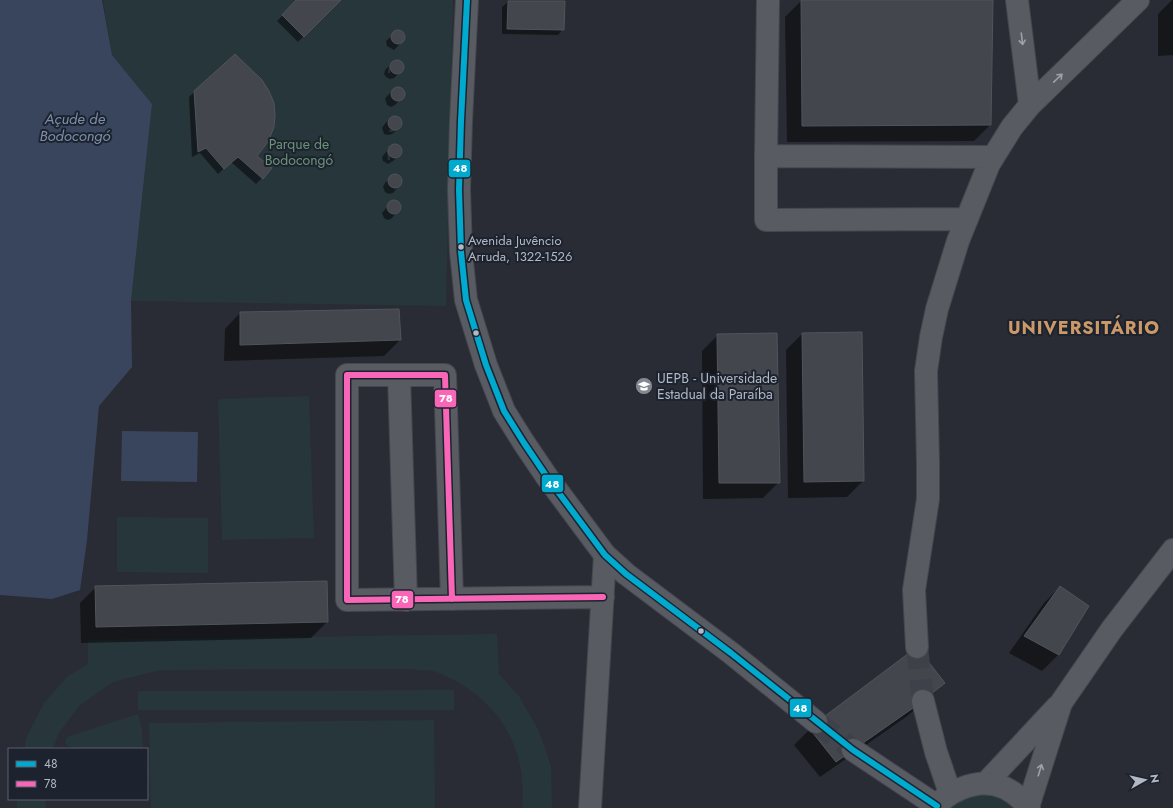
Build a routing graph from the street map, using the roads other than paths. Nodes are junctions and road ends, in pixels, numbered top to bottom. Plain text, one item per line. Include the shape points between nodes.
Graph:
1 (467, 0) edge
2 (768, 0) edge
3 (1017, 0) edge
4 (1138, 0) edge
5 (1030, 105) junction
6 (766, 156) junction
7 (993, 157) junction
8 (967, 219) junction
9 (399, 375) junction
10 (1173, 550) edge
11 (605, 555) junction
12 (603, 597) junction
13 (452, 599) junction
14 (406, 600) junction
15 (917, 647) tunnel mouth
16 (923, 701) tunnel mouth
17 (1061, 703) junction
18 (816, 722) tunnel mouth
19 (853, 750) tunnel mouth
20 (986, 783) junction
21 (941, 802) edge
22 (590, 808) edge
23 (1029, 808) edge

1 - 11 street via 459,190 460,252 466,300 486,365 504,411 547,477
2 - 6 street
3 -> 5 street
5 -> 4 street
5 - 7 street via 1012,126
6 - 7 street
6 - 8 street via 766,220
7 - 8 street
8 - 15 street via 937,308 926,371 928,499 914,590
9 - 13 street via 445,375
9 - 14 street
9 - 14 street via 347,375 347,600
10 - 17 street via 1112,629
11 - 12 street
11 - 18 street
12 - 13 street
12 - 22 street
13 - 14 street
16 - 21 street via 936,752
17 - 20 street
23 -> 17 street
19 - 21 street
20 - 21 street via 970,784
20 - 23 street via 1017,794

